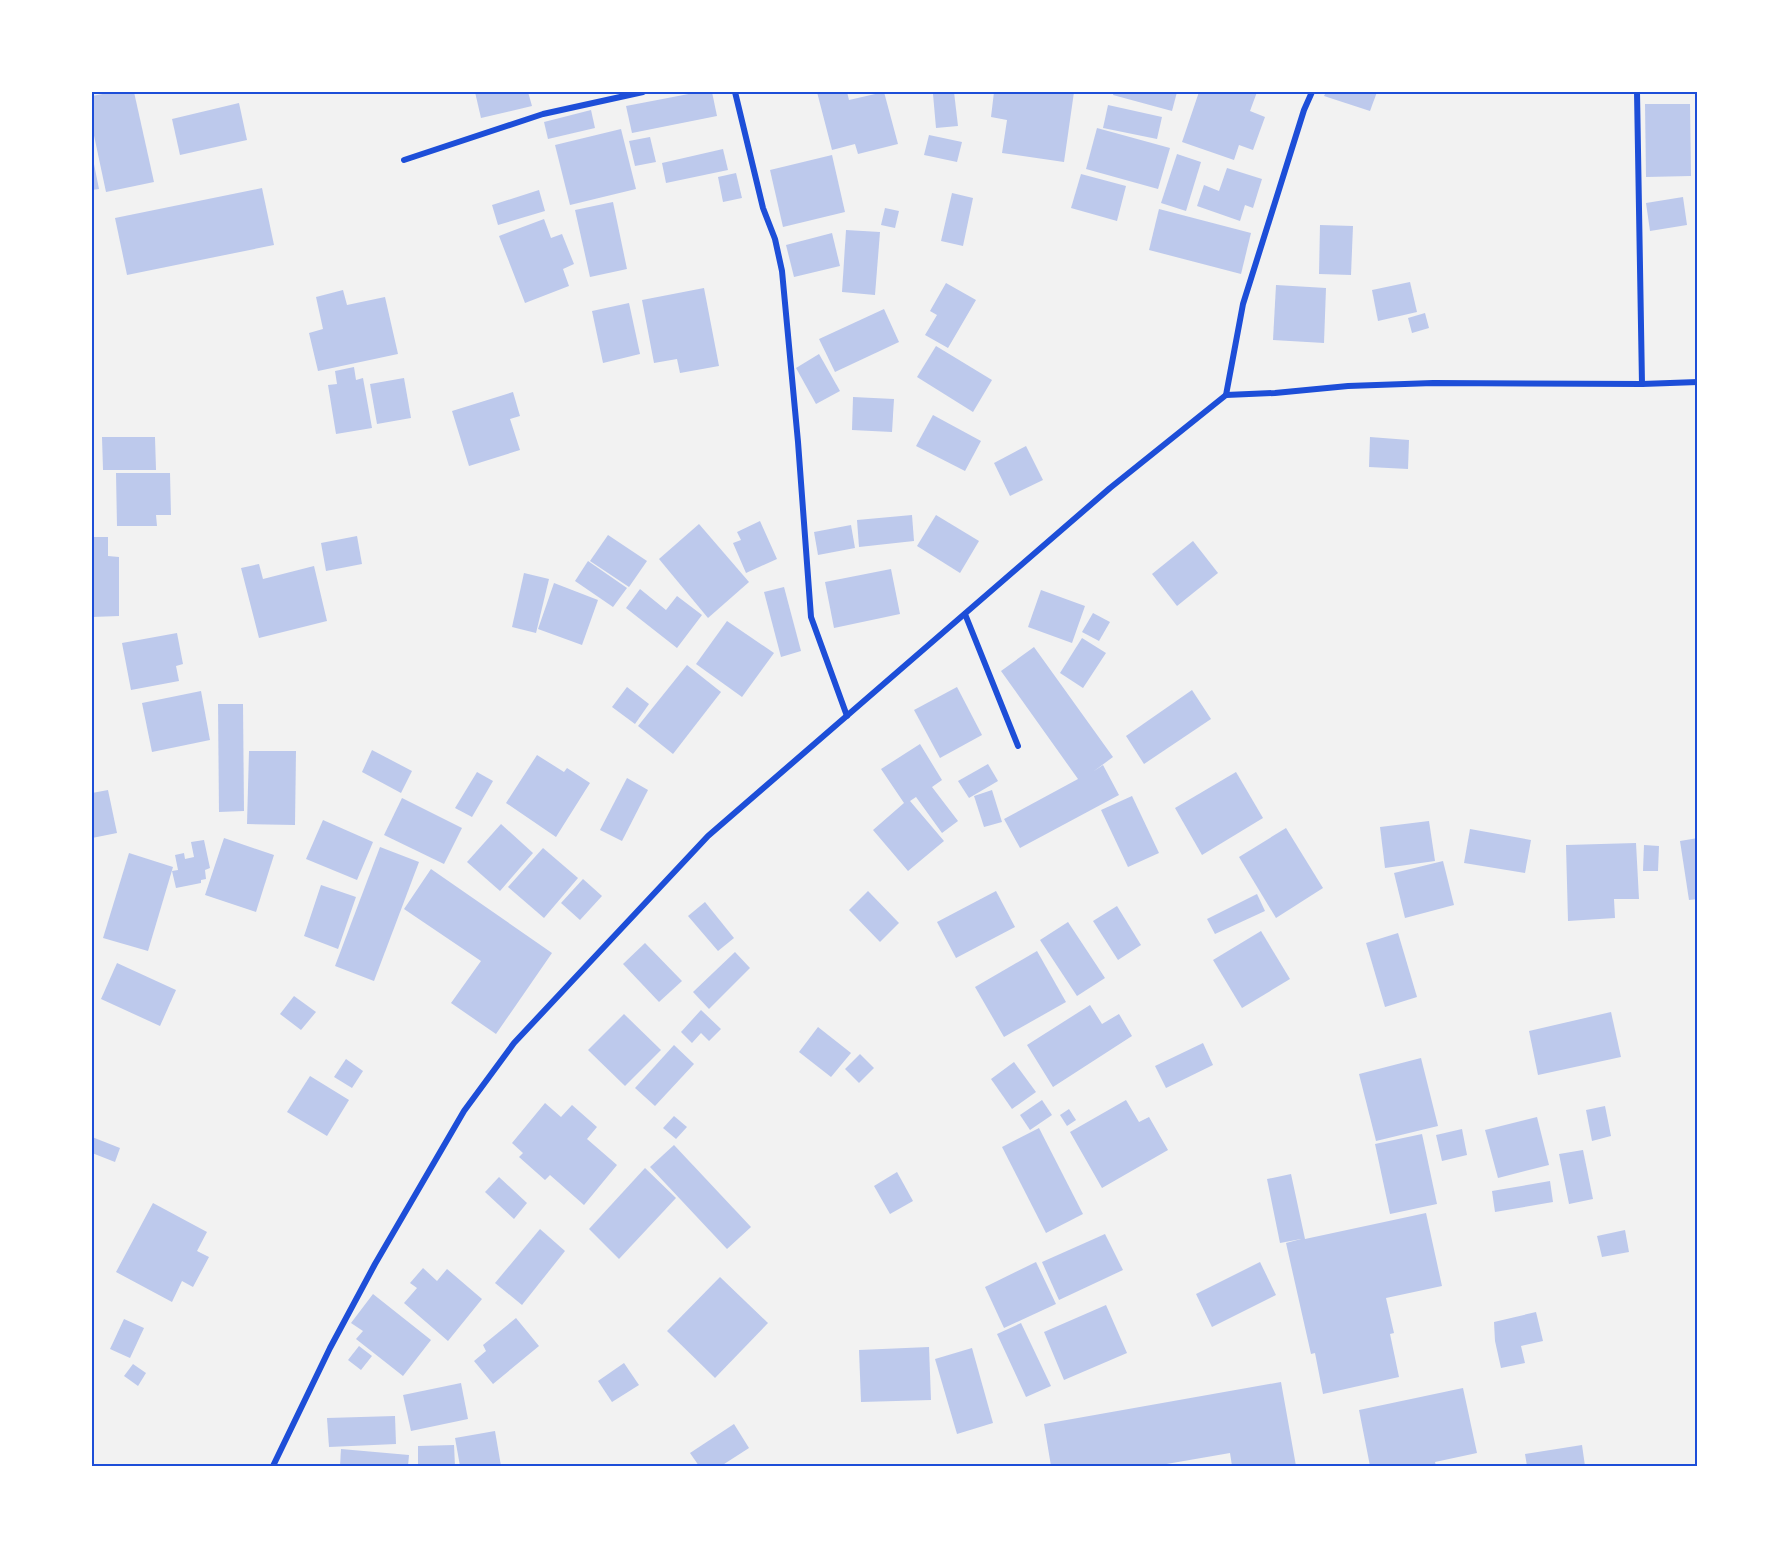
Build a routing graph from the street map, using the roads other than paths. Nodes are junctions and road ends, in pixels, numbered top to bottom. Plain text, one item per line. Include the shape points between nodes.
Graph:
1 (643, 92) edge
2 (735, 92) edge
3 (1312, 92) edge
4 (1637, 92) edge
5 (404, 160) dead end
6 (1698, 382) edge
7 (1642, 384) junction
8 (1226, 395) junction
9 (965, 614) junction
10 (847, 716) junction
11 (1018, 746) dead end
12 (273, 1467) edge

1 - 5 street via 543,114
2 - 10 street via 782,271 811,617
3 - 8 street via 1243,304
4 - 7 street
6 - 7 street
7 - 8 street via 1433,383
8 - 9 street via 1110,488
9 - 10 street
9 - 11 street
10 - 12 street via 708,836 514,1043 464,1111 375,1264

